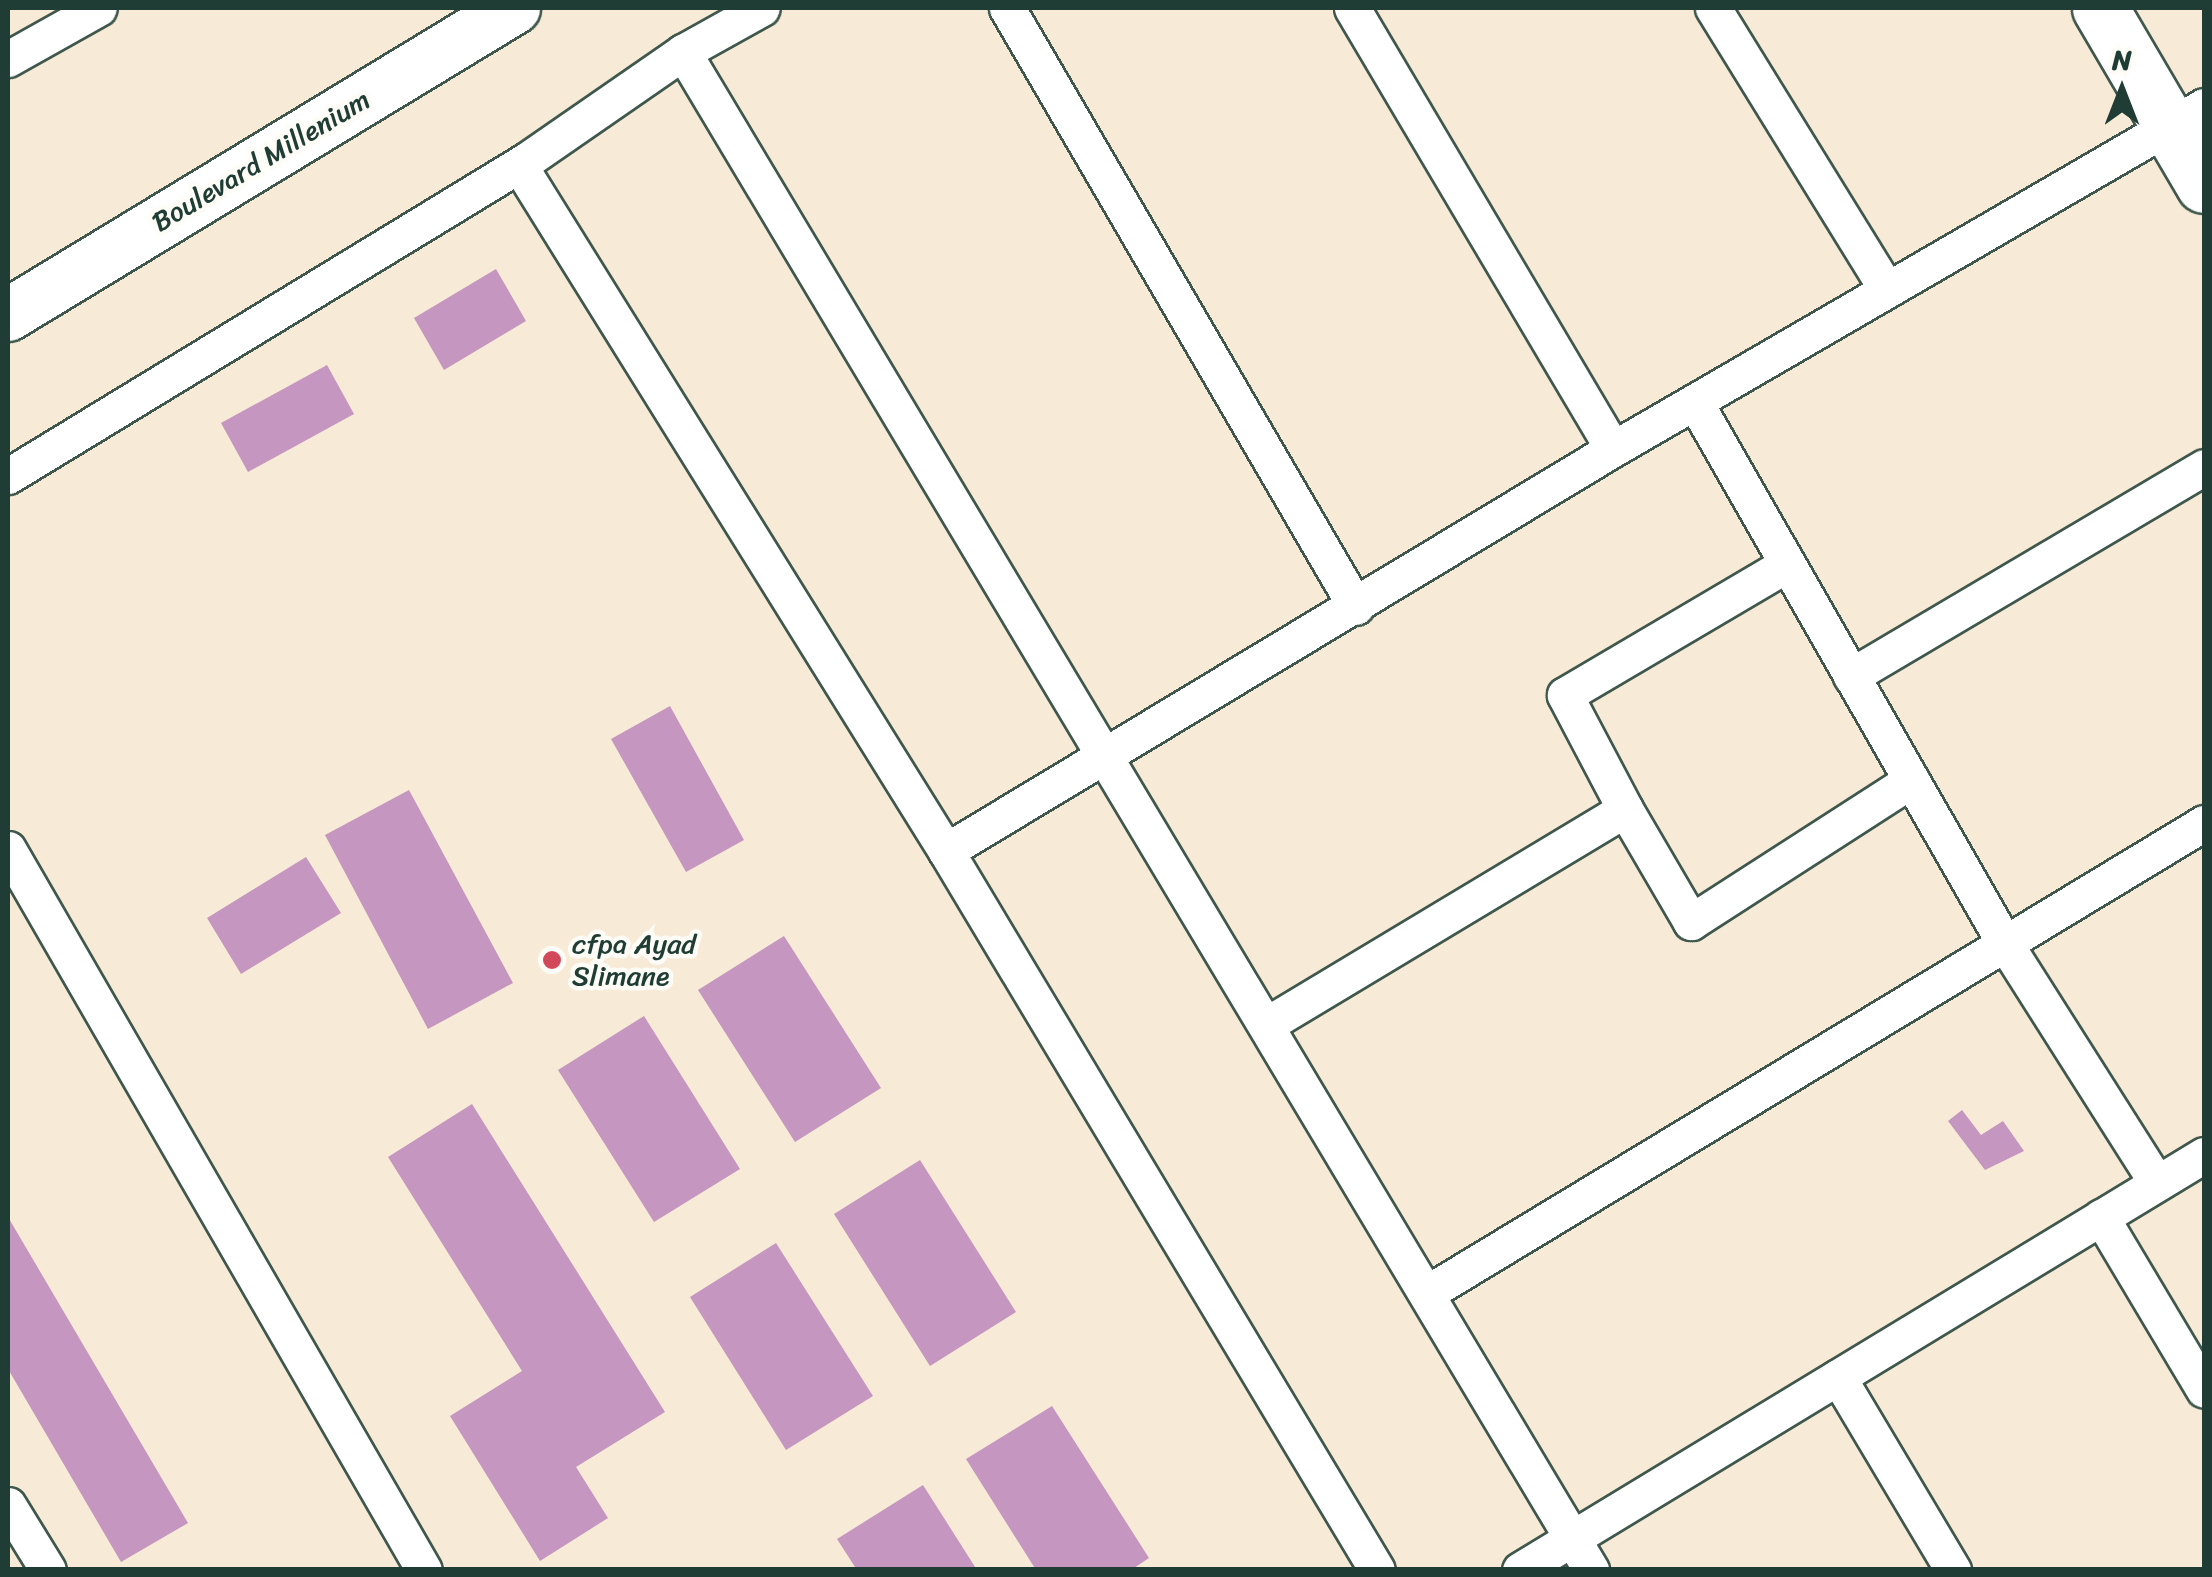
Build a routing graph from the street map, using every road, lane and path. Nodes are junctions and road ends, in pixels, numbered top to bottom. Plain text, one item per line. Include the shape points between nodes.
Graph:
1 (99, 8) edge
2 (514, 8) edge
3 (762, 8) edge
4 (1007, 8) edge
5 (1352, 8) edge
6 (1713, 8) edge
7 (2100, 8) edge
8 (683, 52) junction
9 (8, 59) edge
10 (2187, 117) edge
11 (519, 165) junction
12 (2204, 185) edge
13 (1887, 290) junction
14 (8, 315) edge
15 (1696, 404) junction
16 (1613, 449) junction
17 (2204, 467) edge
18 (8, 476) edge
19 (1787, 564) junction
20 (1356, 607) junction
21 (1851, 676) junction
22 (1105, 756) junction
23 (1911, 780) junction
24 (1625, 808) junction
25 (2204, 822) edge
26 (8, 849) edge
27 (946, 851) junction
28 (2004, 942) junction
29 (1266, 1024) junction
30 (2204, 1154) edge
31 (2158, 1183) junction
32 (2101, 1217) junction
33 (1427, 1292) junction
34 (1838, 1377) junction
35 (2204, 1390) edge
36 (8, 1505) edge
37 (1573, 1538) junction
38 (48, 1570) edge
39 (424, 1570) edge
40 (1377, 1570) edge
41 (1520, 1570) edge
42 (1591, 1570) edge
43 (1953, 1570) edge

1 - 9 street
2 - 14 main road, Boulevard Millenium
3 - 8 street
4 - 20 street
5 - 16 street
6 - 13 street
7 - 10 main road
8 - 11 street
8 - 22 street
10 - 12 main road
10 - 13 street
11 - 18 street
11 - 27 street
13 - 15 street
15 - 16 street
15 - 19 street
16 - 20 street
17 - 21 street
19 - 21 street
19 - 24 street via 1565,696
20 - 22 street
21 - 23 street
22 - 27 street
22 - 29 street
23 - 24 street via 1691,922
23 - 28 street
24 - 29 street
25 - 28 street
26 - 39 street
27 - 40 street
28 - 31 street
28 - 33 street
29 - 33 street
30 - 31 street
31 - 32 street
32 - 34 street
32 - 35 street
33 - 37 street
34 - 37 street
34 - 43 street
36 - 38 street
37 - 41 street
37 - 42 street

